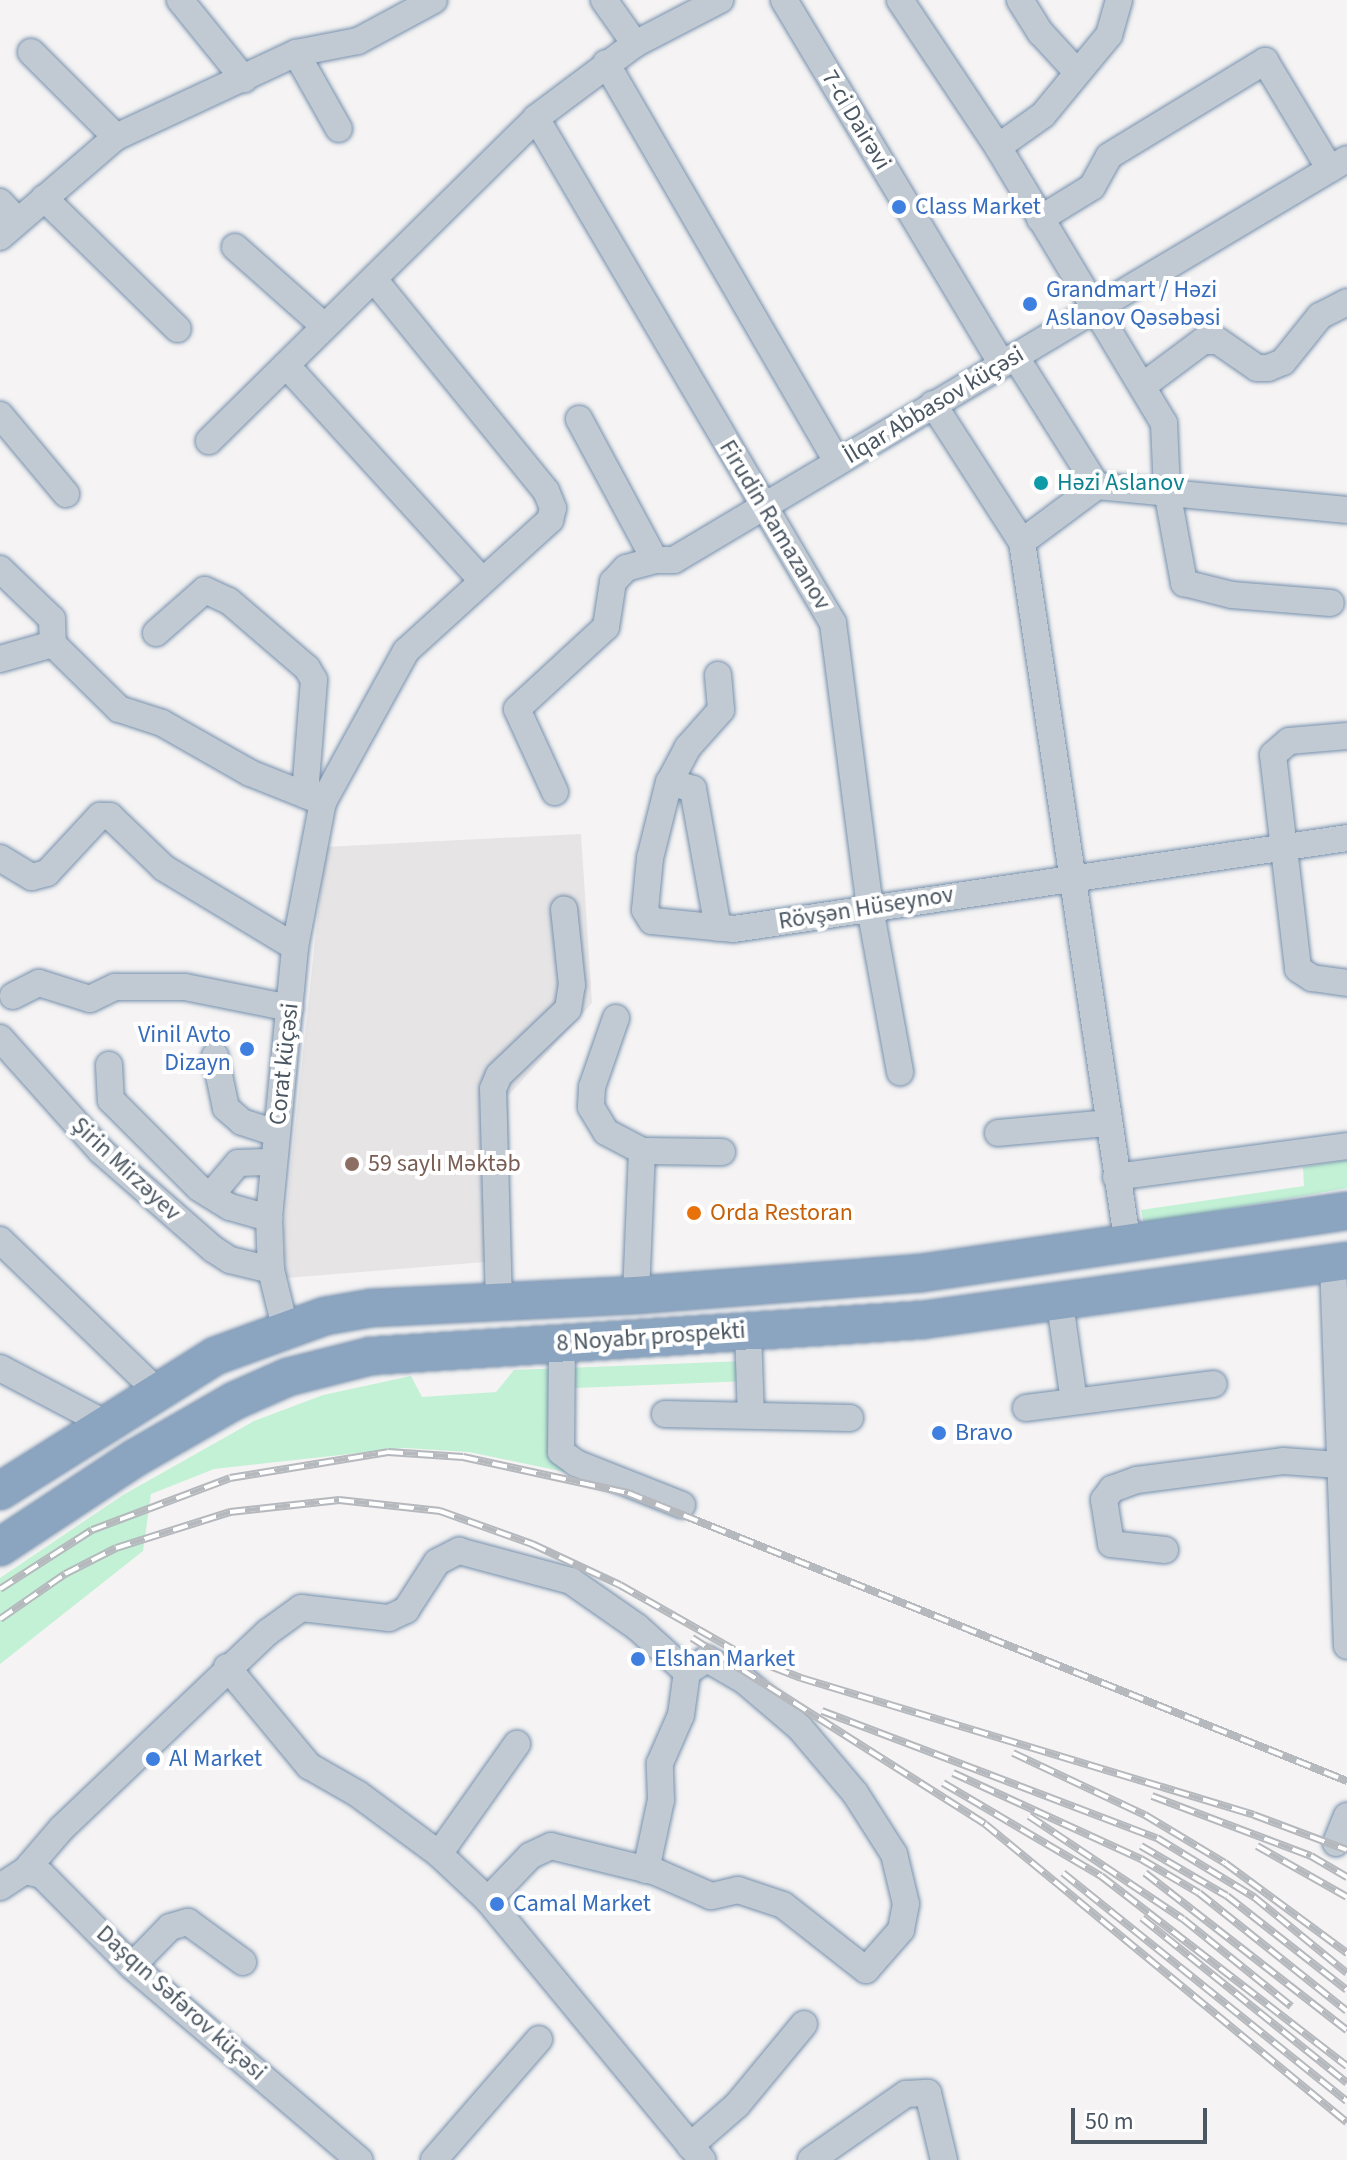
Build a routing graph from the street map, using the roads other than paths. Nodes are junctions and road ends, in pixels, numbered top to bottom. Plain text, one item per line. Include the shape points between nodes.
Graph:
1 (180, 0) edge
2 (434, 0) edge
3 (604, 0) edge
4 (720, 0) edge
5 (784, 0) edge
6 (900, 0) edge
7 (1020, 0) edge
8 (1119, 0) edge
9 (635, 44) junction
10 (31, 52) dead end
11 (296, 53) junction
12 (606, 63) junction
13 (1076, 71) junction
14 (244, 79) junction
15 (536, 118) junction
16 (339, 129) dead end
17 (116, 137) junction
18 (998, 147) junction
19 (1338, 164) edge
20 (44, 198) junction
21 (1040, 219) junction
22 (6, 220) edge
23 (235, 247) dead end
24 (374, 279) junction
25 (1347, 302) edge
26 (1097, 308) junction
27 (325, 327) junction
28 (178, 329) dead end
29 (1009, 360) junction
30 (286, 365) junction
31 (1144, 385) junction
32 (933, 404) junction
33 (0, 415) edge
34 (579, 419) dead end
35 (209, 441) dead end
36 (837, 462) junction
37 (1097, 486) junction
38 (1167, 491) junction
39 (66, 494) dead end
40 (764, 507) junction
41 (1347, 510) edge
42 (1022, 542) junction
43 (655, 560) junction
44 (0, 569) edge
45 (481, 579) junction
46 (1331, 603) dead end
47 (156, 633) dead end
48 (53, 644) junction
49 (0, 659) edge
50 (718, 675) dead end
51 (1347, 736) edge
52 (669, 782) junction
53 (555, 792) dead end
54 (314, 799) junction
55 (1347, 838) edge
56 (1281, 844) junction
57 (0, 858) edge
58 (1072, 876) junction
59 (870, 908) junction
60 (564, 909) dead end
61 (718, 928) junction
62 (295, 947) junction
63 (1347, 983) edge
64 (13, 996) dead end
65 (290, 1008) junction
66 (616, 1018) dead end
67 (0, 1038) edge
68 (215, 1056) dead end
69 (109, 1065) dead end
70 (900, 1072) dead end
71 (1108, 1123) junction
72 (276, 1133) junction
73 (998, 1133) dead end
74 (1347, 1146) edge
75 (642, 1151) junction
76 (722, 1152) dead end
77 (274, 1162) junction
78 (1116, 1177) junction
79 (211, 1195) junction
80 (1347, 1211) edge
81 (269, 1218) junction
82 (0, 1240) edge
83 (1128, 1245) junction
84 (1340, 1262) edge
85 (271, 1270) junction
86 (1134, 1292) junction
87 (636, 1295) junction
88 (499, 1302) junction
89 (1060, 1304) junction
90 (285, 1327) junction
91 (748, 1331) junction
92 (562, 1343) junction
93 (0, 1368) edge
94 (1213, 1384) dead end
95 (156, 1390) junction
96 (1074, 1401) junction
97 (1026, 1408) dead end
98 (665, 1414) dead end
99 (751, 1415) junction
100 (850, 1418) dead end
101 (103, 1422) junction
102 (1342, 1477) edge
103 (0, 1491) edge
104 (682, 1505) dead end
105 (0, 1547) edge
106 (1165, 1550) dead end
107 (1347, 1646) edge
108 (227, 1667) junction
109 (687, 1672) junction
110 (517, 1744) dead end
111 (1347, 1816) edge
112 (1336, 1843) dead end
113 (439, 1854) junction
114 (646, 1870) junction
115 (25, 1871) junction
116 (0, 1887) edge
117 (488, 1900) junction
118 (243, 1962) dead end
119 (132, 1966) junction
120 (804, 2024) dead end
121 (539, 2039) dead end
122 (696, 2153) edge
123 (359, 2160) edge
124 (434, 2160) edge
125 (811, 2160) edge
126 (944, 2160) edge

1 - 14 street
2 - 11 street via 358,41
3 - 9 street
4 - 9 street
5 - 29 street, 7-ci Dairəvi
6 - 18 street
7 - 13 street
8 - 13 street via 1109,35
9 - 12 street
10 - 17 street
11 - 14 street
11 - 16 street
12 - 15 street
12 - 36 street
13 - 18 street via 1043,115
14 - 17 street
15 - 24 street
15 - 40 street, Firudin Ramazanov
17 - 20 street
18 - 21 street
19 - 21 street via 1265,61 1119,148 1092,187
19 - 26 street, İlqar Abbasov küçəsi
20 - 22 street
20 - 28 street
21 - 26 street
23 - 27 street
24 - 27 street
24 - 45 street, Corat küçəsi via 546,491 553,508 550,520
25 - 31 street via 1320,316 1283,362 1257,368 1218,341 1203,341
26 - 29 street, İlqar Abbasov küçəsi
26 - 31 street
27 - 30 street
29 - 32 street, İlqar Abbasov küçəsi
29 - 37 street, 7-ci Dairəvi
30 - 35 street
30 - 45 street
31 - 38 street via 1164,423
32 - 36 street, İlqar Abbasov küçəsi
32 - 42 street
33 - 39 street
34 - 43 street
36 - 40 street, İlqar Abbasov küçəsi
37 - 38 street
37 - 42 street
38 - 41 street
38 - 46 street via 1184,583 1232,595
40 - 43 street, İlqar Abbasov küçəsi via 674,560
40 - 59 street, Firudin Ramazanov via 833,623
42 - 58 street
43 - 53 street, İlqar Abbasov küçəsi via 626,568 613,582 606,627 517,709
44 - 48 street via 52,619
45 - 54 street, Corat küçəsi via 406,651 348,755
47 - 54 street via 205,590 229,601 307,668 314,680
48 - 49 street
48 - 54 street via 119,709 162,723 250,773
50 - 52 street, Rövşən Hüseynov via 721,710 715,723 688,747
51 - 56 street via 1278,746 1273,755
52 - 61 street via 693,789
52 - 61 street, Rövşən Hüseynov via 650,858 645,910 652,921
54 - 62 street, Corat küçəsi
55 - 56 street, Rövşən Hüseynov
56 - 58 street, Rövşən Hüseynov
56 - 63 street via 1298,969 1312,978
57 - 62 street via 32,877 47,873 100,816 110,816 164,868
58 - 59 street, Rövşən Hüseynov
58 - 71 street
59 - 61 street, Rövşən Hüseynov
59 - 70 street, Firudin Ramazanov
60 - 88 street via 572,985 568,1009 499,1075 493,1089
62 - 65 street, Corat küçəsi
64 - 65 street via 39,983 90,999 115,987 185,987
65 - 72 street, Corat küçəsi
66 - 75 street via 592,1087 591,1107 606,1132
67 - 85 street, Şirin Mirzəyev via 101,1151 213,1249 230,1260
68 - 72 street via 226,1108 242,1122
69 - 79 street via 111,1100
71 - 73 street
71 - 78 street
72 - 77 street, Corat küçəsi
74 - 78 street
75 - 76 street
75 - 87 street
77 - 79 street via 238,1163
77 - 81 street, Corat küçəsi
78 - 83 street
79 - 81 street via 230,1207
80 - 83 highway, 8 Noyabr prospekti
81 - 85 street, Corat küçəsi
82 - 95 street
83 - 86 highway
83 - 87 highway, 8 Noyabr prospekti via 921,1273
84 - 86 highway, 8 Noyabr prospekti
84 - 102 street
85 - 90 street, Corat küçəsi
86 - 89 highway, 8 Noyabr prospekti
87 - 88 highway, 8 Noyabr prospekti
88 - 90 highway, 8 Noyabr prospekti via 371,1308
89 - 91 highway, 8 Noyabr prospekti via 922,1320
89 - 96 street
90 - 95 highway, 8 Noyabr prospekti via 215,1356
91 - 92 highway, 8 Noyabr prospekti
91 - 99 street
92 - 104 street via 561,1452 576,1463
92 - 105 highway, 8 Noyabr prospekti via 371,1356 288,1377 184,1428
93 - 101 street
94 - 96 street
95 - 101 highway, 8 Noyabr prospekti
96 - 97 street
98 - 99 street
99 - 100 street
101 - 103 highway, 8 Noyabr prospekti
102 - 106 street via 1283,1461 1137,1480 1112,1489 1104,1500 1111,1544
102 - 107 street
108 - 109 street via 301,1608 389,1618 406,1610 437,1562 459,1551 571,1581 637,1627
108 - 113 street via 309,1766 358,1794
108 - 115 street
109 - 114 street via 681,1715 660,1763 661,1800
109 - 114 street via 707,1659 745,1681 800,1728 855,1793 894,1854 906,1904 901,1930 866,1970 783,1905 738,1890 711,1896
110 - 113 street
111 - 112 street
113 - 117 street
114 - 117 street via 551,1846 530,1856
115 - 116 street
115 - 119 street, Daşqın Səfərov küçəsi via 42,1875 61,1891
117 - 122 street
118 - 119 street via 188,1922 170,1927
119 - 123 street, Daşqın Səfərov küçəsi
120 - 122 street
121 - 124 street
125 - 126 street via 906,2094 928,2093

